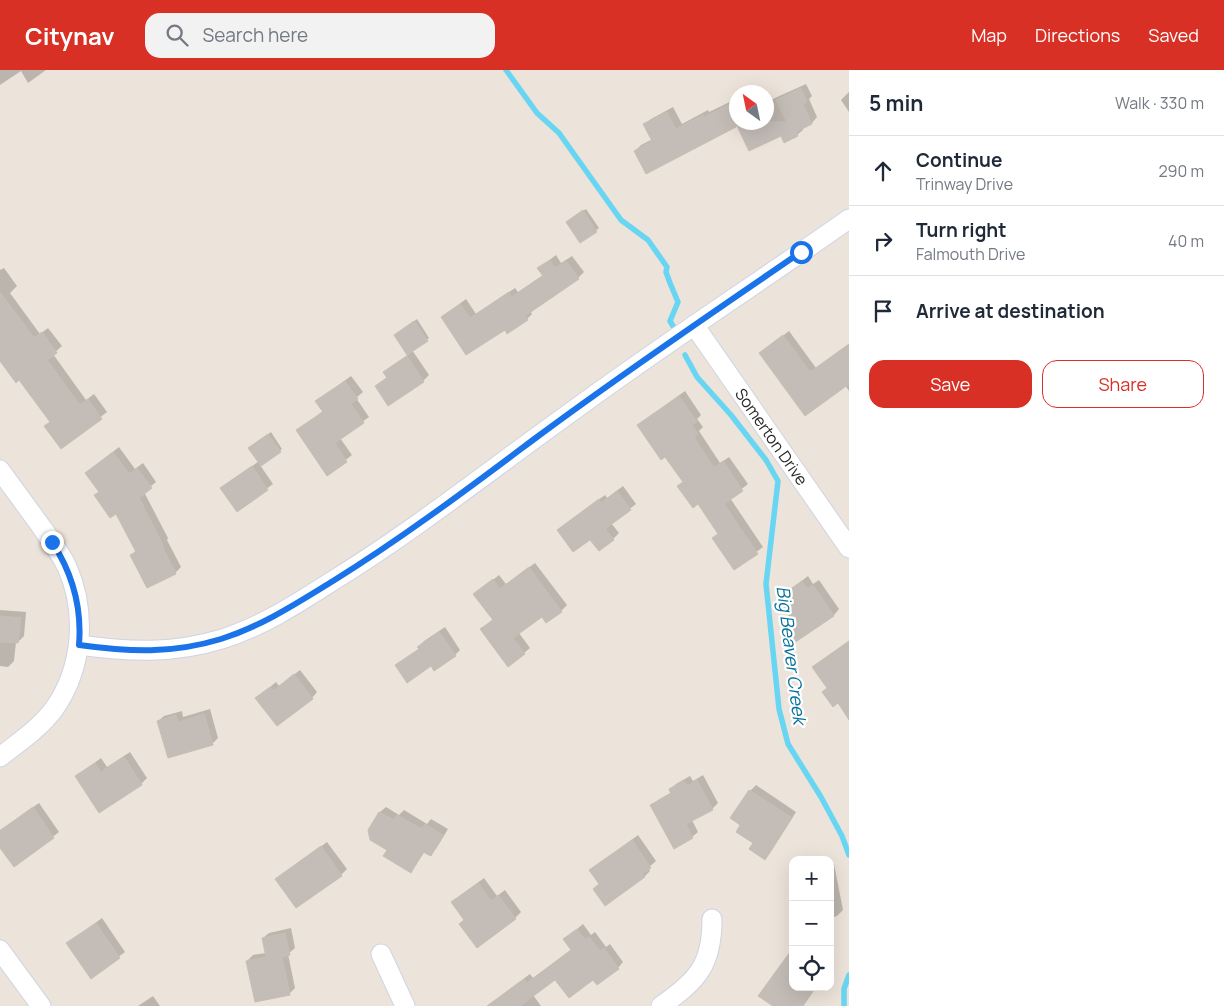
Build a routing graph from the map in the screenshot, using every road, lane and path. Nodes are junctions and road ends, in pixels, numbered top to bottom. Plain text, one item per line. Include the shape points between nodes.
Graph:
1 (849, 219) edge
2 (694, 325) junction
3 (0, 470) edge
4 (849, 548) edge
5 (79, 645) junction
6 (0, 756) edge
7 (712, 918) dead end
8 (0, 950) edge
9 (381, 954) dead end
10 (41, 1006) edge
11 (405, 1006) edge
12 (661, 1006) edge

1 - 2 street
2 - 4 street, Somerton Drive
2 - 5 street via 406,534 267,621 223,638 173,650 131,651
3 - 5 street via 67,567 78,603
5 - 6 street via 68,684 53,710
7 - 12 street via 707,959 697,977
8 - 10 street
9 - 11 street

